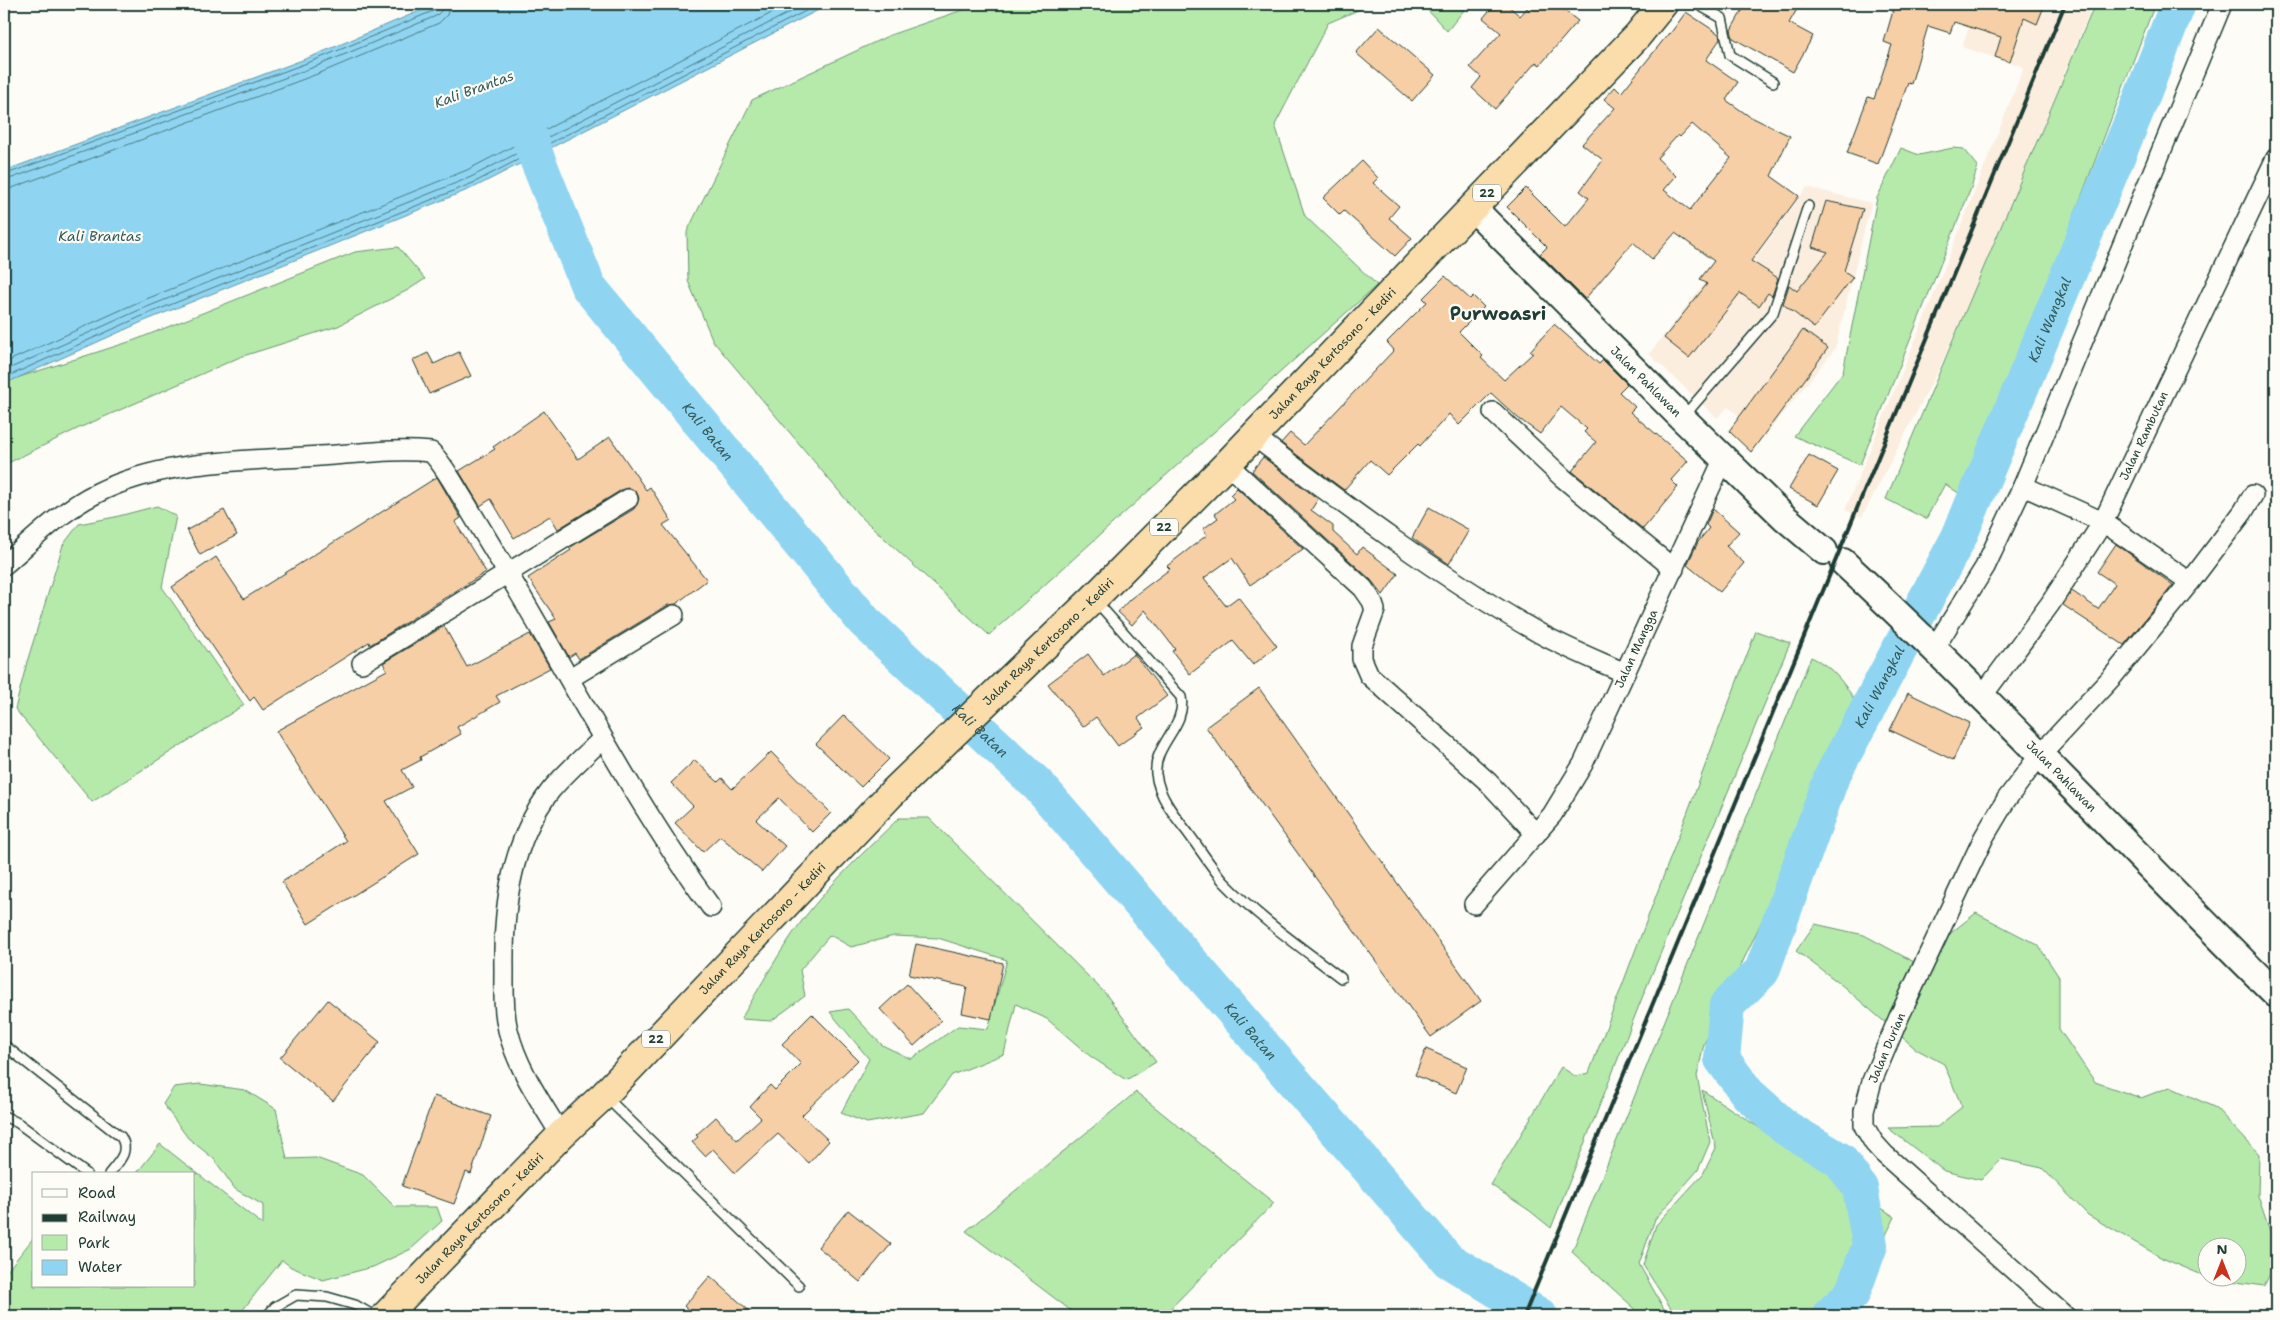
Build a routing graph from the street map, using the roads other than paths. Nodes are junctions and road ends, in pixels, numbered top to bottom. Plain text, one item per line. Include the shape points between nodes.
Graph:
1 (1663, 4) edge
2 (1697, 4) edge
3 (2222, 4) edge
4 (1774, 82) dead end
5 (2276, 158) edge
6 (2270, 190) edge
7 (1808, 206) dead end
8 (1473, 208) junction
9 (1493, 412) dead end
10 (1682, 418) junction
11 (1254, 436) junction
12 (1724, 458) junction
13 (1227, 464) junction
14 (2023, 486) junction
15 (2253, 495) dead end
16 (628, 498) dead end
17 (2103, 522) junction
18 (4, 565) edge
19 (1674, 569) junction
20 (508, 573) junction
21 (2190, 582) junction
22 (1094, 598) junction
23 (674, 615) dead end
24 (1929, 642) junction
25 (362, 663) dead end
26 (1625, 673) junction
27 (570, 678) junction
28 (1983, 695) junction
29 (602, 739) junction
30 (2039, 756) junction
31 (1536, 834) junction
32 (1474, 904) dead end
33 (711, 908) dead end
34 (1341, 978) dead end
35 (2276, 994) edge
36 (4, 1045) edge
37 (604, 1095) junction
38 (4, 1116) edge
39 (561, 1135) junction
40 (84, 1172) edge
41 (111, 1172) edge
42 (799, 1286) dead end
43 (267, 1316) edge
44 (374, 1316) edge
45 (385, 1316) edge
46 (2065, 1316) edge

1 - 8 highway, Jalan Raya Kertosono - Kediri / 22 via 1638,35
2 - 4 lane via 1722,18 1730,55
3 - 14 street
5 - 6 street, Jalan Rambutan
6 - 17 street, Jalan Rambutan
7 - 10 lane via 1772,313
8 - 10 main road, Jalan Pahlawan
8 - 11 highway, Jalan Raya Kertosono - Kediri / 22
9 - 19 street via 1563,478
10 - 12 main road, Jalan Pahlawan
11 - 13 highway, Jalan Raya Kertosono - Kediri / 22
11 - 26 street via 1313,482 1483,600 1541,634
12 - 19 street, Jalan Mangga
12 - 24 main road, Jalan Pahlawan via 1784,517 1834,556
13 - 22 highway, Jalan Raya Kertosono - Kediri / 22
13 - 31 street via 1363,588 1372,601 1374,616 1362,646 1362,659 1369,675 1488,782
14 - 17 street
14 - 24 street via 1985,566
15 - 21 street, Jalan Durian
16 - 20 street
17 - 21 street
17 - 28 street, Jalan Rambutan via 2050,604
18 - 20 street via 73,506 125,480 208,464 417,451 431,452 437,459
19 - 26 street, Jalan Mangga
20 - 25 street
20 - 27 street
21 - 30 street, Jalan Durian via 2113,676
22 - 34 lane via 1181,697 1180,717 1161,746 1156,770 1157,782 1168,806 1223,881
22 - 37 highway, Jalan Raya Kertosono - Kediri / 22 via 890,795
23 - 27 street
24 - 28 main road, Jalan Pahlawan
26 - 31 street, Jalan Mangga via 1584,764
27 - 29 street
28 - 30 main road, Jalan Pahlawan
29 - 33 street
29 - 39 street via 552,790 537,813 517,855 507,907 503,949 508,1030 530,1086
30 - 35 main road, Jalan Pahlawan
30 - 46 street, Jalan Durian via 2006,800 1984,837 1879,1063 1863,1119 1866,1132 1884,1154
31 - 32 street, Jalan Mangga
36 - 41 lane via 121,1137 125,1153
37 - 39 highway, Jalan Raya Kertosono - Kediri / 22
37 - 42 lane
38 - 40 lane
39 - 45 highway, Jalan Raya Kertosono - Kediri / 22
43 - 44 lane via 275,1307 296,1295 327,1297 355,1305

